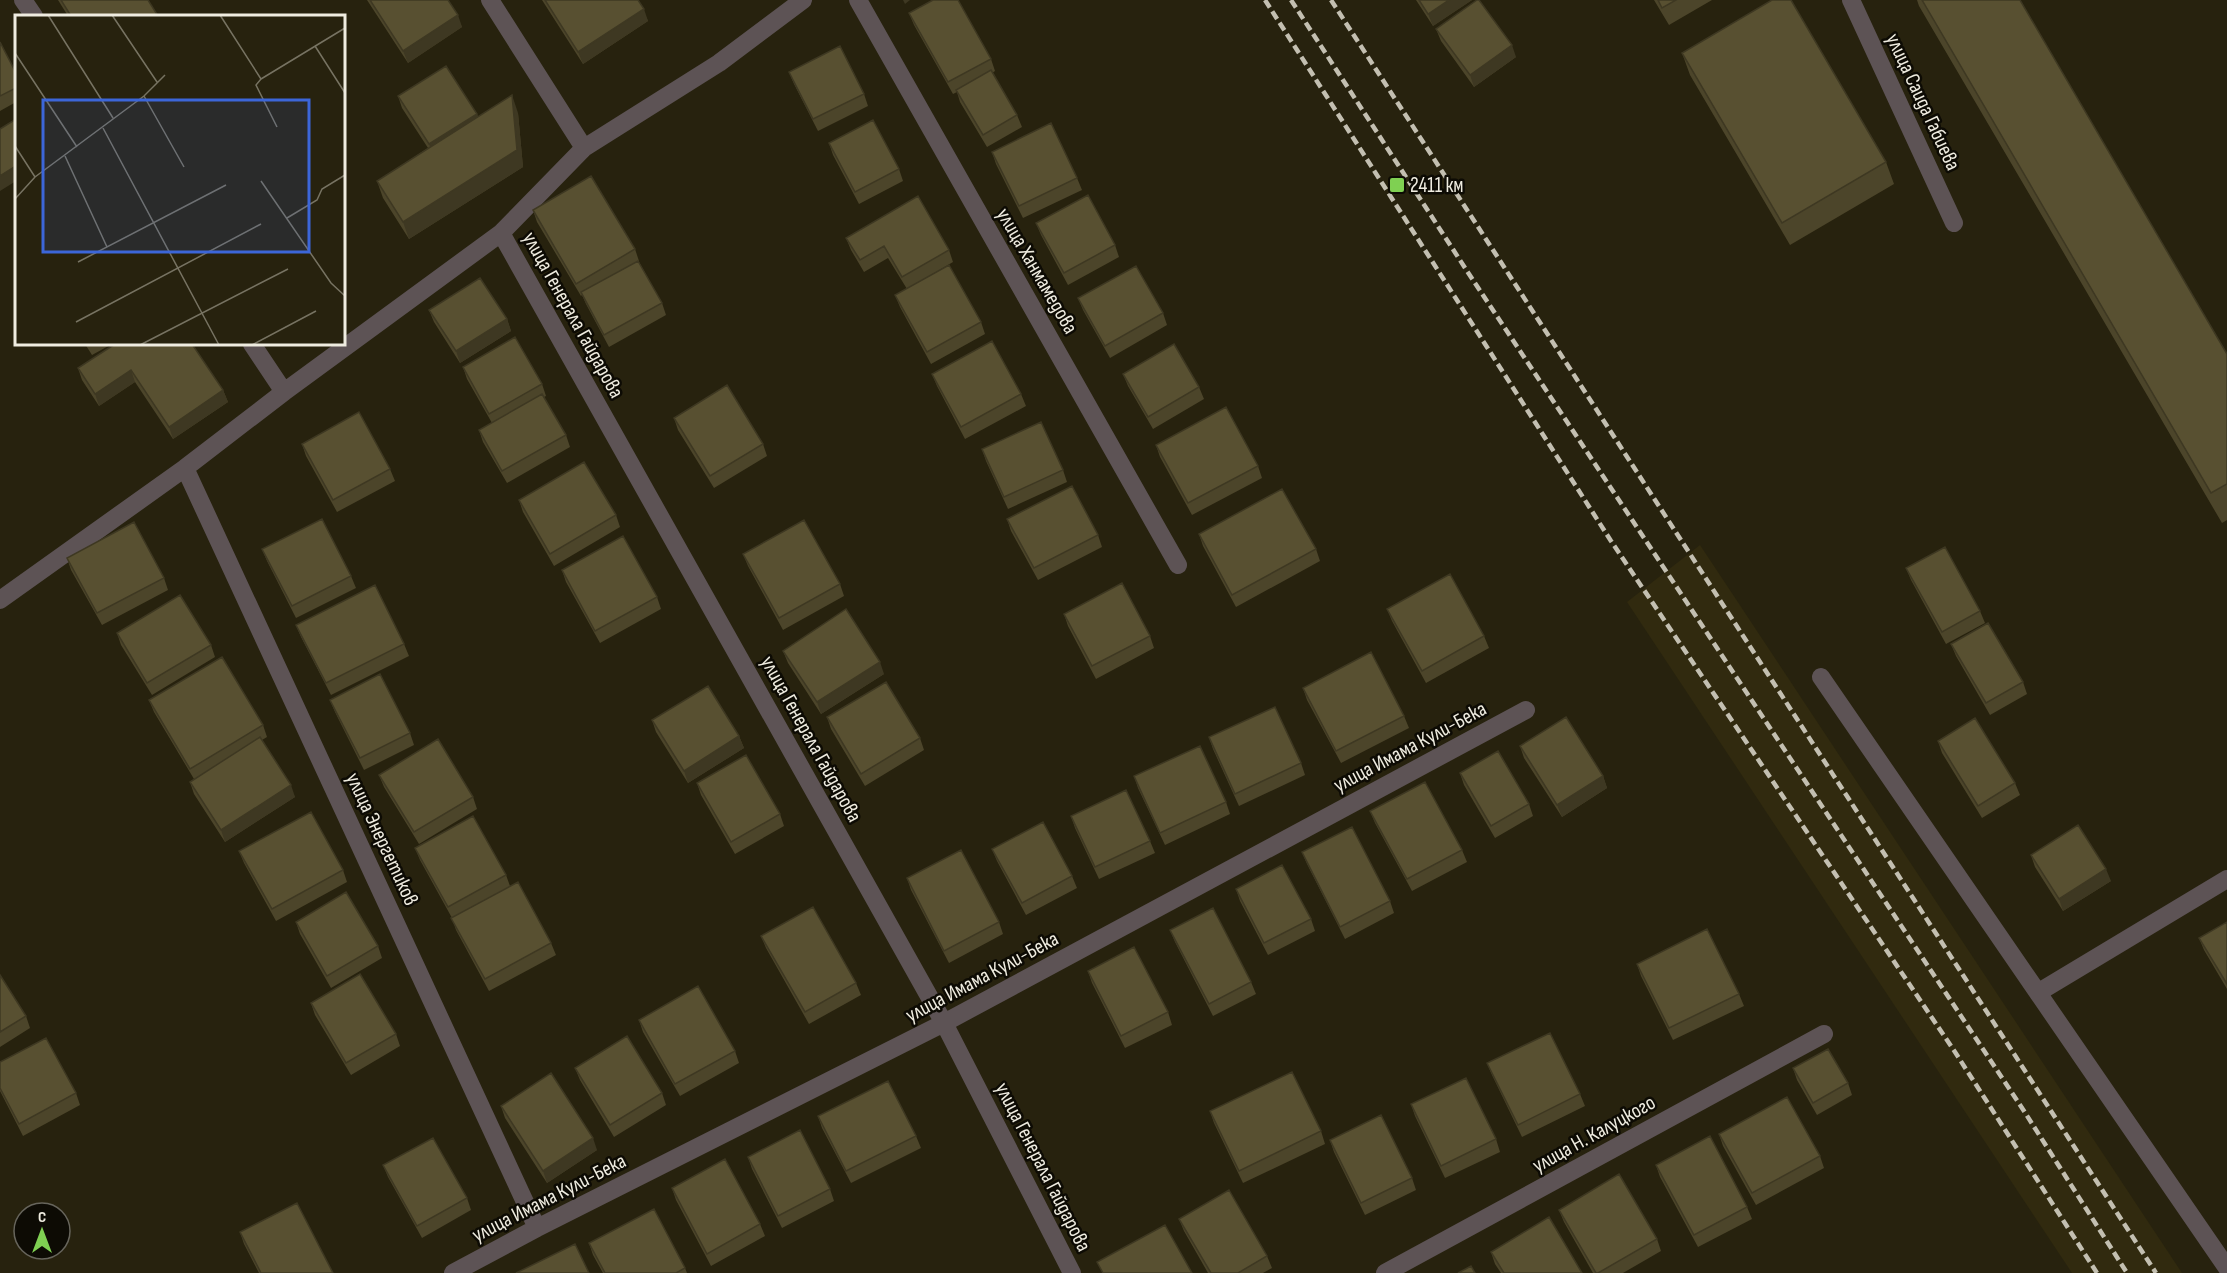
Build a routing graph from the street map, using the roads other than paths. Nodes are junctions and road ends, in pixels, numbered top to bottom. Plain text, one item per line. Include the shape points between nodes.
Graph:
1 (23, 0) edge
2 (490, 0) edge
3 (803, 0) edge
4 (858, 0) edge
5 (1851, 0) edge
6 (33, 15) edge
7 (584, 148) junction
8 (1954, 223) dead end
9 (501, 232) junction
10 (253, 345) edge
11 (284, 392) junction
12 (185, 468) junction
13 (1178, 565) dead end
14 (0, 600) edge
15 (1821, 677) dead end
16 (1526, 710) dead end
17 (2227, 879) edge
18 (2039, 992) junction
19 (944, 1023) junction
20 (1824, 1034) dead end
21 (537, 1228) junction
22 (2227, 1268) edge
23 (453, 1273) edge
24 (1072, 1273) edge
25 (1385, 1273) edge

1 - 6 street
2 - 7 street
3 - 7 street via 719,63
4 - 13 street, улица Ханмамедова
5 - 8 street, улица Саида Габиева
7 - 9 street
9 - 11 street
9 - 19 street, улица Генерала Гайдарова
10 - 11 street
11 - 12 street
12 - 14 street
12 - 21 street, улица Энергетиков
15 - 18 street
16 - 19 street, улица Имама Кули-Бека
17 - 18 street
18 - 22 street
19 - 21 street, улица Имама Кули-Бека
19 - 24 street, улица Генерала Гайдарова
20 - 25 street, улица Н. Калуцкого
21 - 23 street, улица Имама Кули-Бека

